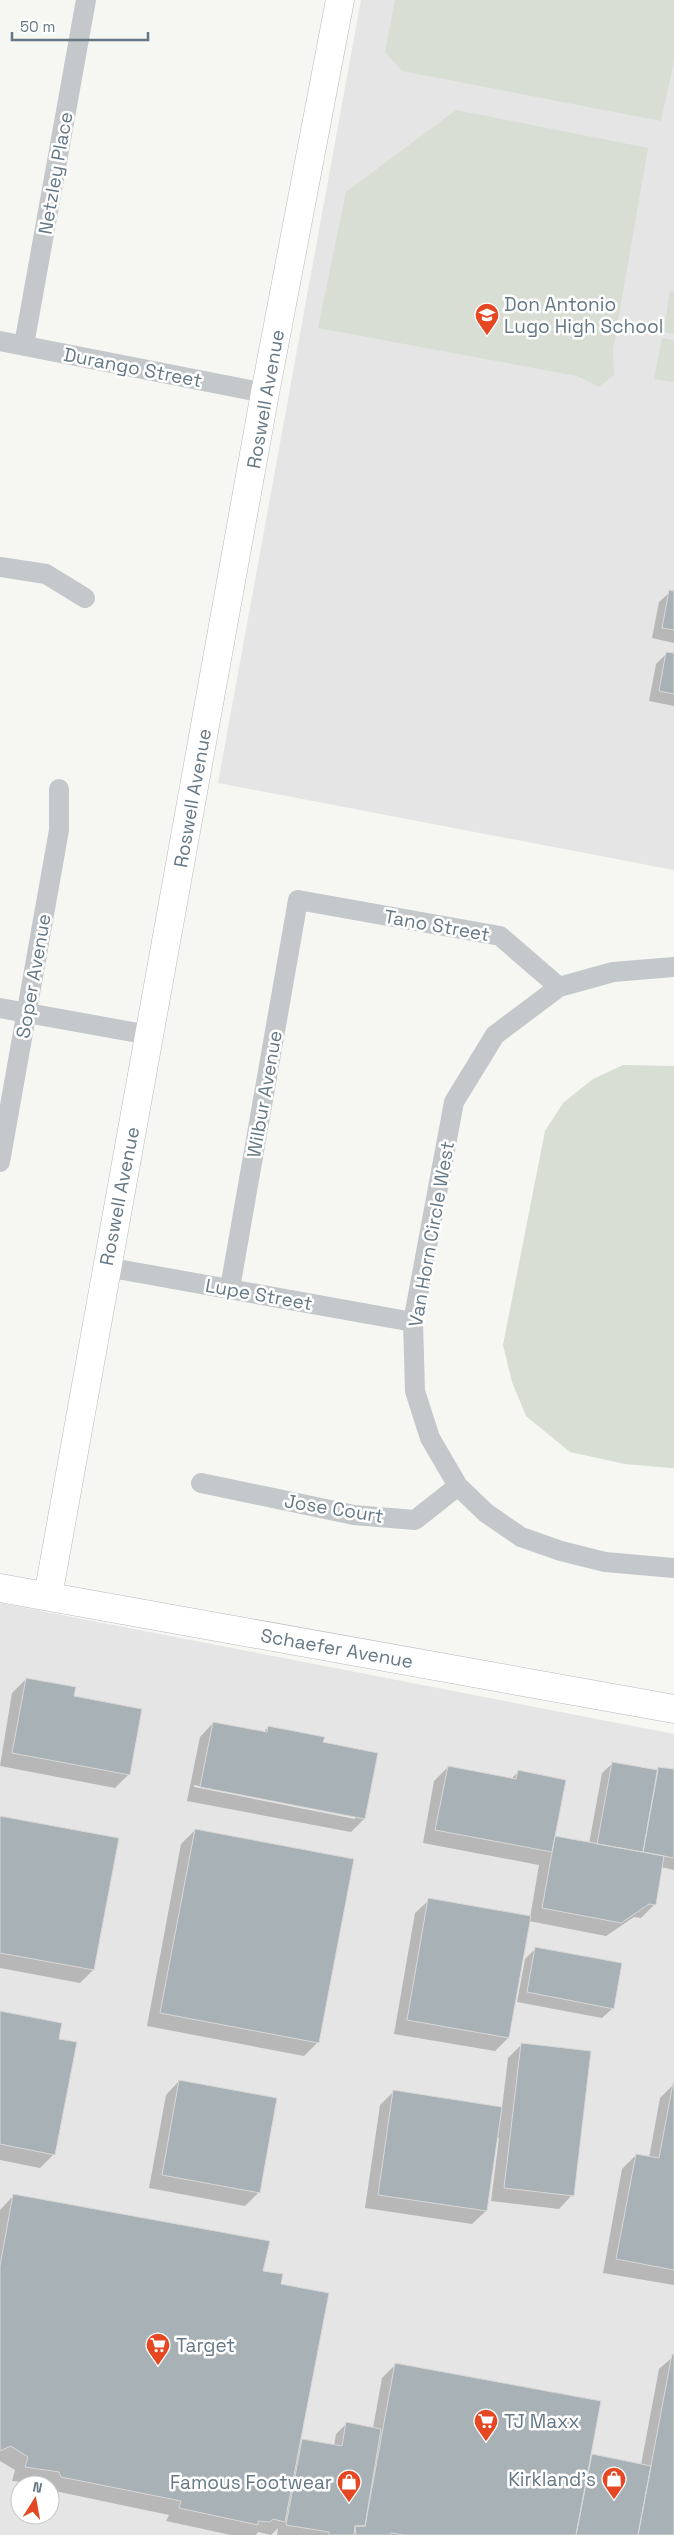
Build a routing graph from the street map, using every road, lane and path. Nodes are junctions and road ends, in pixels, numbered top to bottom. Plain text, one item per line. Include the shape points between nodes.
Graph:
1 (86, 0) edge
2 (340, 0) edge
3 (0, 341) edge
4 (24, 345) junction
5 (266, 393) junction
6 (0, 567) edge
7 (86, 598) dead end
8 (59, 789) dead end
9 (298, 900) joint
10 (674, 966) edge
11 (559, 987) junction
12 (0, 1008) edge
13 (26, 1013) junction
14 (149, 1035) junction
15 (0, 1162) edge
16 (106, 1267) junction
17 (230, 1288) junction
18 (412, 1322) junction
19 (201, 1483) dead end
20 (458, 1486) junction
21 (674, 1568) edge
22 (0, 1588) edge
23 (48, 1596) junction
24 (674, 1709) edge

1 - 4 street, Netzley Place
2 - 5 street, Roswell Avenue
3 - 4 street, Durango Street
4 - 5 street, Durango Street
5 - 14 street, Roswell Avenue
6 - 7 street via 46,574
8 - 13 street, Soper Avenue via 59,830
9 - 11 street, Tano Street via 500,936
9 - 17 street, Wilbur Avenue
10 - 11 street via 613,972
11 - 18 street, Van Horn Circle West via 495,1035 454,1102
12 - 13 street
13 - 14 street
13 - 15 street, Soper Avenue
14 - 16 street, Roswell Avenue
16 - 17 street, Lupe Street
16 - 23 street, Roswell Avenue
17 - 18 street, Lupe Street
18 - 20 street, Van Horn Circle West via 415,1391 430,1438
19 - 20 street, Jose Court via 354,1515 414,1520
20 - 21 street, Van Horn Circle West via 486,1513 521,1538 605,1562
22 - 23 street, Schaefer Avenue
23 - 24 street, Schaefer Avenue

